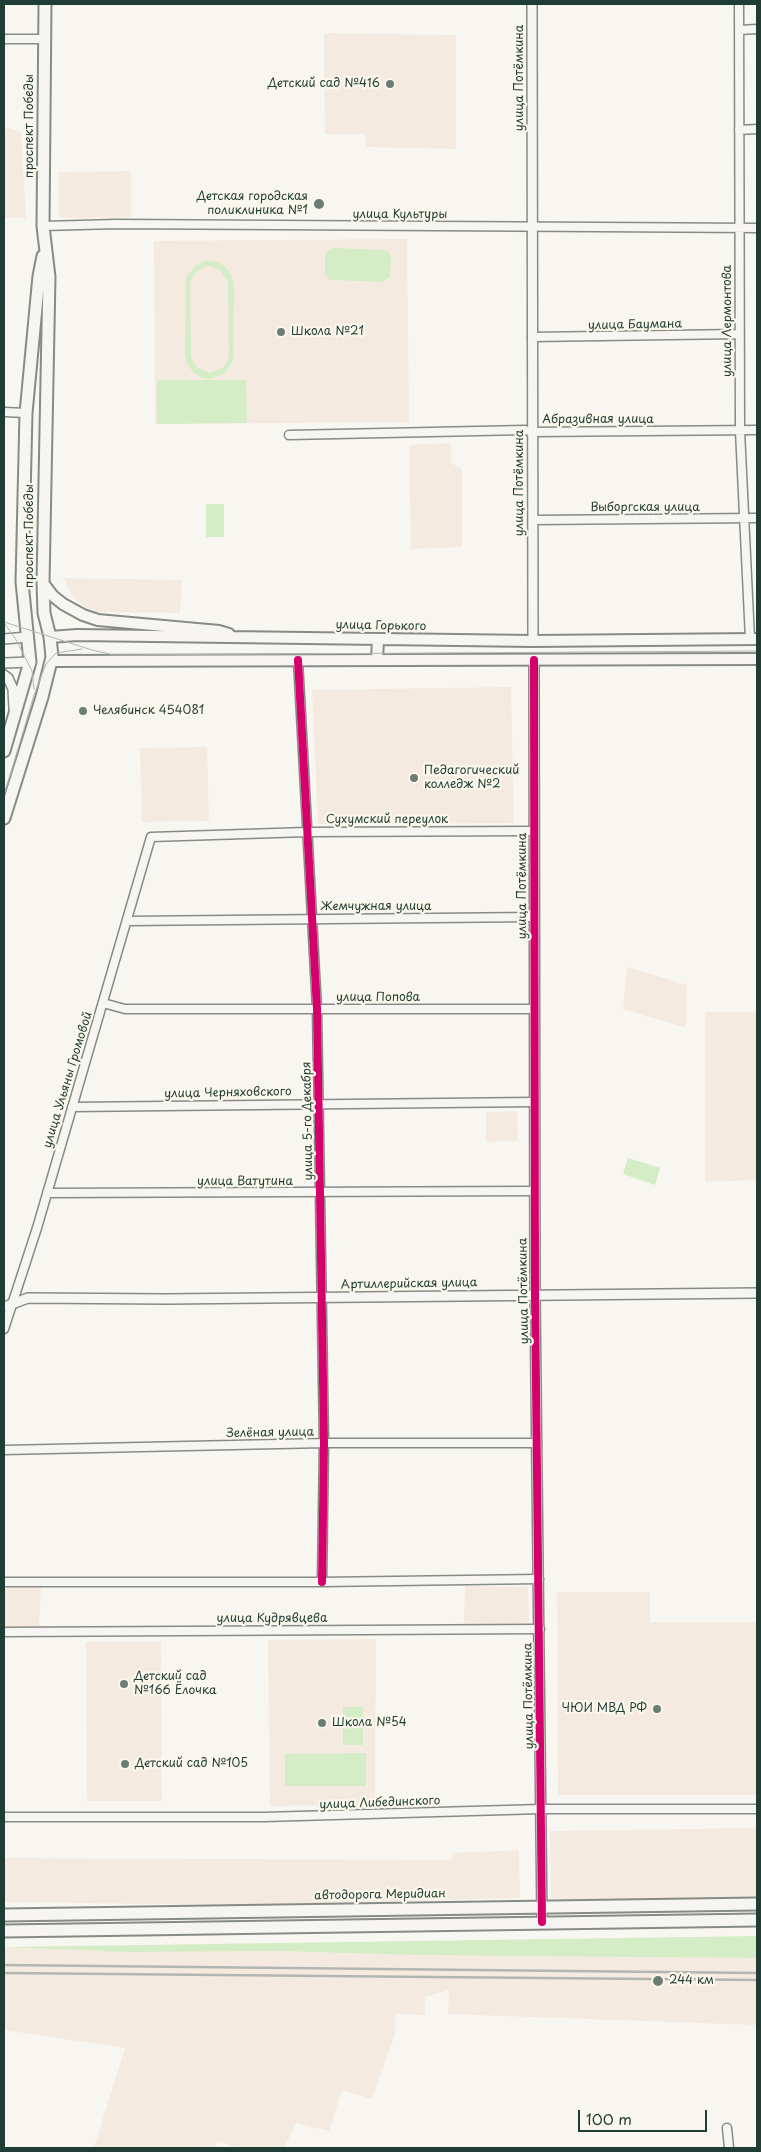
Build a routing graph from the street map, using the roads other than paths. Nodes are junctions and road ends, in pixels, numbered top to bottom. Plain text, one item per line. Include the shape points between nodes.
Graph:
1 (45, 4) edge
2 (532, 4) edge
3 (739, 4) edge
4 (757, 29) edge
5 (739, 30) junction
6 (4, 39) edge
7 (44, 39) junction
8 (757, 129) edge
9 (739, 130) junction
10 (43, 226) junction
11 (532, 227) junction
12 (741, 228) junction
13 (757, 228) edge
14 (45, 248) junction
15 (738, 334) junction
16 (532, 337) junction
17 (4, 412) edge
18 (26, 413) junction
19 (757, 430) edge
20 (740, 431) junction
21 (532, 432) junction
22 (289, 435) dead end
23 (745, 518) junction
24 (757, 518) edge
25 (533, 520) junction
26 (43, 583) junction
27 (50, 637) junction
28 (28, 638) junction
29 (244, 638) junction
30 (4, 639) edge
31 (754, 639) edge
32 (378, 640) junction
33 (533, 641) junction
34 (757, 659) edge
35 (298, 660) junction
36 (377, 660) junction
37 (534, 660) junction
38 (51, 661) junction
39 (30, 662) junction
40 (4, 663) edge
41 (4, 675) edge
42 (14, 716) junction
43 (4, 751) edge
44 (4, 818) edge
45 (534, 831) junction
46 (307, 832) junction
47 (151, 836) joint
48 (534, 917) junction
49 (313, 918) junction
50 (127, 921) junction
51 (103, 1003) junction
52 (317, 1009) junction
53 (534, 1009) junction
54 (534, 1102) junction
55 (320, 1103) junction
56 (72, 1107) junction
57 (534, 1190) junction
58 (320, 1193) junction
59 (47, 1194) junction
60 (757, 1293) edge
61 (534, 1295) junction
62 (322, 1298) junction
63 (8, 1306) edge
64 (4, 1330) edge
65 (324, 1443) junction
66 (537, 1443) junction
67 (4, 1450) edge
68 (539, 1579) junction
69 (4, 1582) edge
70 (322, 1582) junction
71 (540, 1629) junction
72 (4, 1632) edge
73 (541, 1809) junction
74 (757, 1809) edge
75 (4, 1816) edge
76 (757, 1904) edge
77 (542, 1907) junction
78 (4, 1915) edge
79 (757, 1920) edge
80 (542, 1922) junction
81 (4, 1930) edge
82 (727, 2128) dead end
83 (729, 2148) edge

1 - 7 main road, проспект Победы
2 - 11 street, улица Потёмкина
3 - 5 street, улица Лермонтова
4 - 5 street
5 - 9 street, улица Лермонтова
6 - 7 street
7 - 10 main road, проспект Победы
8 - 9 street
9 - 12 street, улица Лермонтова
10 - 11 street, улица Культуры
10 - 14 main road, проспект Победы
11 - 12 street, улица Культуры
11 - 16 street, улица Потёмкина
12 - 13 street, улица Культуры
12 - 15 street, улица Лермонтова
14 - 18 main road, проспект Победы via 39,276
14 - 26 main road, проспект Победы via 49,277
15 - 16 street, улица Баумана
15 - 20 street, улица Лермонтова
16 - 21 street, улица Потёмкина
17 - 18 street
18 - 28 main road, проспект Победы via 22,582
19 - 20 street, Абразивная улица
20 - 21 street, Абразивная улица
20 - 23 street, улица Лермонтова
21 - 22 street, Абразивная улица
21 - 25 street, улица Потёмкина
23 - 24 street, Выборгская улица
23 - 25 street, Выборгская улица
23 - 31 street, улица Лермонтова
25 - 33 street, улица Потёмкина
26 - 27 main road, проспект Победы via 44,613
26 - 29 main road via 63,604 98,620 219,631
27 - 28 main road, улица Горького
27 - 29 main road, улица Горького
27 - 38 main road, проспект Победы
28 - 30 street, улица Горького
28 - 39 main road, проспект Победы
29 - 32 main road, улица Горького
31 - 33 main road, улица Горького
32 - 33 main road, улица Горького
32 - 36 main road
33 - 37 main road, улица Потёмкина
34 - 37 main road
35 - 36 main road
35 - 38 main road
35 - 46 street, улица 5-го Декабря
36 - 37 main road
37 - 45 street, улица Потёмкина
38 - 39 main road
38 - 44 main road, проспект Победы
39 - 40 street
39 - 42 main road, проспект Победы
41 - 42 street via 13,689
42 - 43 main road, проспект Победы
45 - 46 street, Сухумский переулок
45 - 48 street, улица Потёмкина
46 - 47 street, Сухумский переулок
46 - 49 street, улица 5-го Декабря
47 - 50 street, улица Ульяны Громовой
48 - 49 street, Жемчужная улица
48 - 53 street, улица Потёмкина
49 - 50 street, Жемчужная улица
49 - 52 street, улица 5-го Декабря
50 - 51 street, улица Ульяны Громовой
51 - 52 street, улица Попова via 125,1009
51 - 56 street, улица Ульяны Громовой
52 - 53 street, улица Попова
52 - 55 street, улица 5-го Декабря
53 - 54 street, улица Потёмкина
54 - 55 street, улица Черняховского
54 - 57 street, улица Потёмкина
55 - 56 street, улица Черняховского
55 - 58 street, улица 5-го Декабря
56 - 59 street, улица Ульяны Громовой
57 - 58 street, улица Ватутина
57 - 61 street, улица Потёмкина
58 - 59 street, улица Ватутина
58 - 62 street, улица 5-го Декабря
59 - 63 street, улица Ульяны Громовой
60 - 61 street, Артиллерийская улица
61 - 62 street, Артиллерийская улица
61 - 66 street, улица Потёмкина
62 - 63 street, Артиллерийская улица via 28,1298
62 - 65 street, улица 5-го Декабря
63 - 64 street, улица Ульяны Громовой
65 - 66 street, Зелёная улица
65 - 67 street, Зелёная улица
65 - 70 street, улица 5-го Декабря
66 - 68 street, улица Потёмкина
68 - 70 street
68 - 71 street, улица Потёмкина
69 - 70 street
71 - 72 street, улица Кудрявцева
71 - 73 street, улица Потёмкина
73 - 74 street, улица Либединского
73 - 75 street, улица Либединского via 264,1817
73 - 77 street, улица Потёмкина
76 - 77 main road, автодорога Меридиан
77 - 78 main road, автодорога Меридиан
77 - 80 street, улица Потёмкина
79 - 80 main road
80 - 81 main road
82 - 83 street

